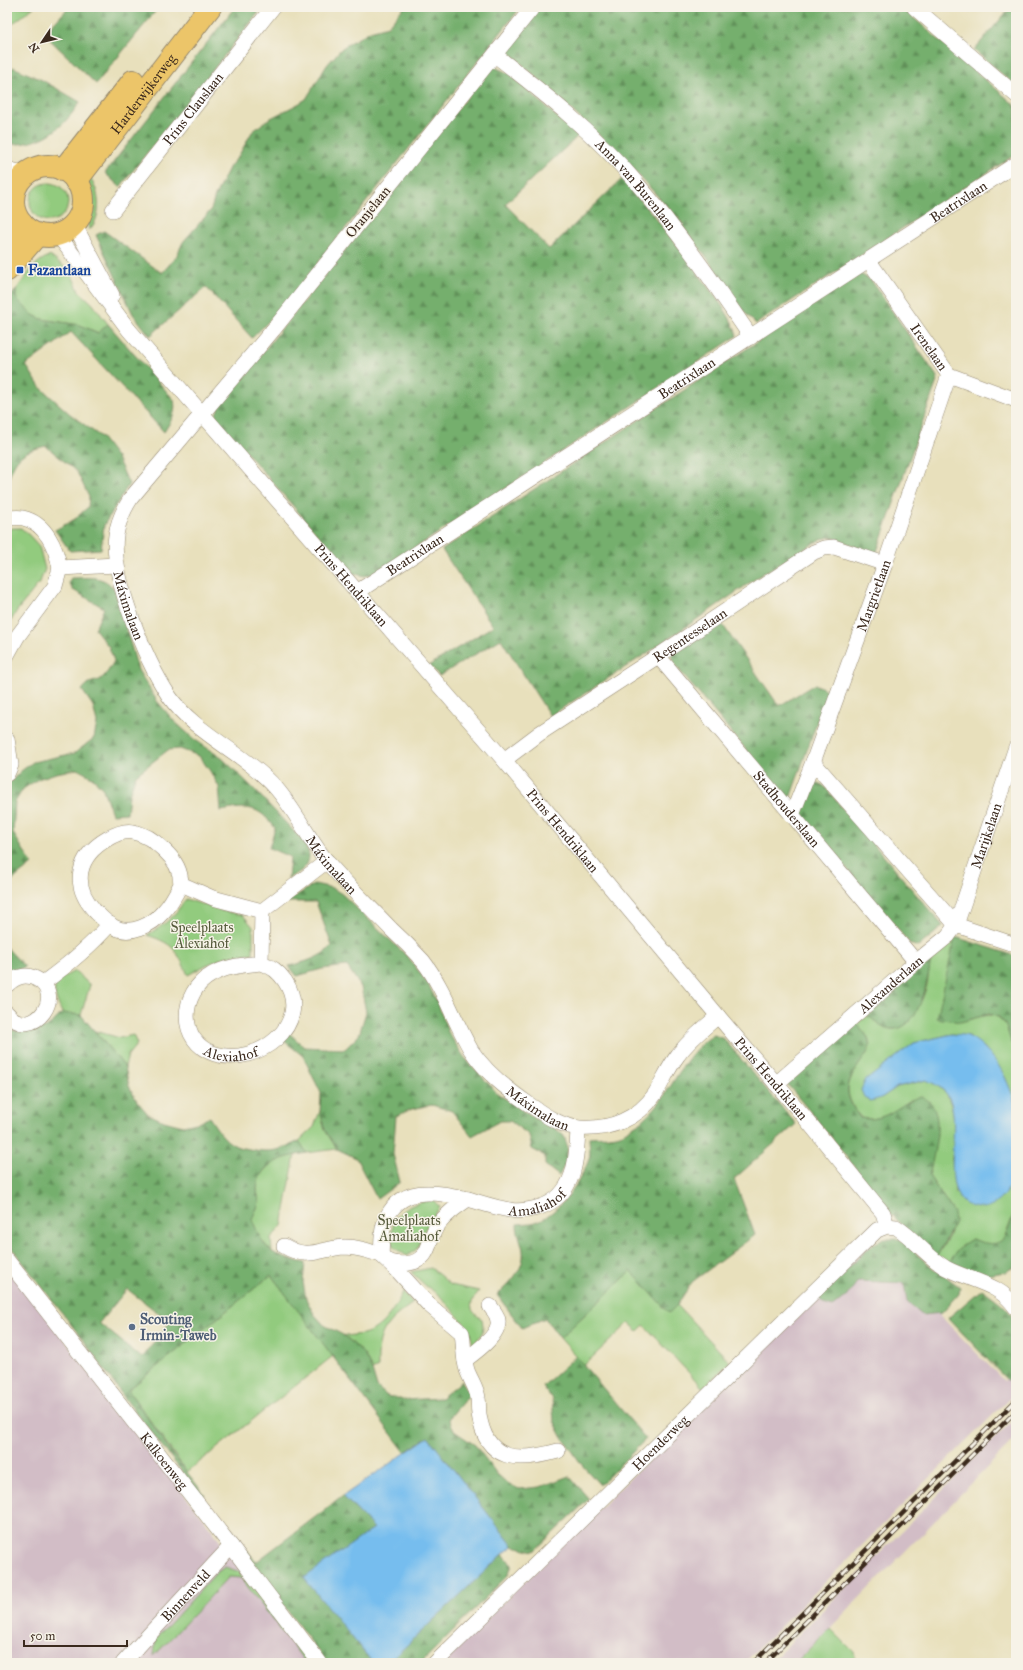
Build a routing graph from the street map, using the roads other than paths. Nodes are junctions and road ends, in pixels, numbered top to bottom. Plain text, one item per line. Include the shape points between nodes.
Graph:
1 (193, 7) edge
2 (210, 7) edge
3 (273, 7) edge
4 (533, 7) edge
5 (914, 7) edge
6 (495, 55) junction
7 (1016, 95) edge
8 (1016, 164) edge
9 (17, 171) edge
10 (70, 175) junction
11 (11, 191) edge
12 (113, 210) dead end
13 (48, 229) junction
14 (7, 241) edge
15 (869, 261) junction
16 (7, 270) edge
17 (751, 337) junction
18 (949, 375) junction
19 (1016, 400) edge
20 (202, 414) junction
21 (7, 518) edge
22 (885, 564) junction
23 (116, 565) junction
24 (60, 568) junction
25 (357, 592) junction
26 (7, 655) edge
27 (658, 656) junction
28 (7, 739) edge
29 (1016, 746) edge
30 (504, 760) junction
31 (813, 762) junction
32 (7, 774) edge
33 (792, 815) junction
34 (327, 861) junction
35 (181, 884) junction
36 (262, 911) junction
37 (110, 924) junction
38 (956, 925) junction
39 (1016, 945) edge
40 (916, 962) junction
41 (261, 963) junction
42 (43, 983) junction
43 (7, 985) edge
44 (7, 1013) edge
45 (718, 1016) junction
46 (776, 1084) junction
47 (578, 1128) junction
48 (468, 1199) junction
49 (887, 1226) junction
50 (284, 1246) dead end
51 (385, 1259) junction
52 (7, 1260) edge
53 (1015, 1303) edge
54 (490, 1306) dead end
55 (465, 1360) junction
56 (558, 1451) dead end
57 (231, 1546) junction
58 (123, 1663) edge
59 (320, 1663) edge
60 (435, 1663) edge

1 - 10 main road, Harderwijkerweg
2 - 10 main road, Harderwijkerweg
3 - 12 street, Prins Clauslaan
4 - 6 street, Oranjelaan
5 - 7 street
6 - 17 street, Anna van Burenlaan via 592,135 635,180 698,260
6 - 20 street, Oranjelaan
8 - 15 street, Beatrixlaan
9 - 10 main road via 50,166
9 - 11 main road via 18,183
10 - 13 main road via 82,191 81,214
11 - 13 main road via 16,214
13 - 14 main road
13 - 16 main road
13 - 20 street, Prins Hendriklaan via 129,330
15 - 17 street, Beatrixlaan
15 - 18 street, Irenelaan
17 - 25 street, Beatrixlaan
18 - 19 street, Irenelaan
18 - 22 street, Margrietlaan
20 - 23 street, Máximalaan via 124,509 116,536
20 - 25 street, Prins Hendriklaan
21 - 24 street via 22,518 42,528 57,552
22 - 27 street, Regentesselaan via 834,547 814,552
22 - 31 street, Margrietlaan
23 - 24 street
23 - 34 street, Máximalaan via 136,631 153,669 170,696 189,718 275,787
24 - 26 street via 55,586 17,637
25 - 30 street, Prins Hendriklaan
27 - 30 street, Regentesselaan via 540,733
27 - 33 street, Stadhouderslaan
28 - 32 street via 11,766
29 - 38 street, Marijkelaan
30 - 45 street, Prins Hendriklaan
31 - 33 street, Margrietlaan
31 - 38 street
33 - 40 street, Stadhouderslaan
34 - 36 street
34 - 47 street, Máximalaan via 424,963 448,1002 472,1052 490,1072 540,1113
35 - 36 street via 213,898
35 - 37 street via 169,905 154,920 124,931
35 - 37 street via 181,875 176,864 157,843 132,832 115,834 102,842 88,856 79,877 84,898 102,919
36 - 41 street
37 - 42 street via 85,951
38 - 39 street
38 - 40 street, Alexanderlaan via 948,936
40 - 46 street, Alexanderlaan
41 - 41 street, Alexiahof via 273,968 290,990 292,1004 289,1024 282,1034 263,1048 239,1056 228,1056 201,1046 187,1025 186,1014 192,996 212,974 234,967
42 - 43 street via 30,976 21,976 12,979
42 - 44 street via 48,995 48,1004 38,1019 20,1022
45 - 46 street, Prins Hendriklaan
45 - 47 street, Máximalaan via 680,1052 655,1094 640,1110 618,1124
46 - 49 street, Prins Hendriklaan via 883,1213
47 - 48 street, Amaliahof via 577,1158 573,1175 566,1188 548,1205 528,1211 510,1210
48 - 51 street via 450,1211 437,1227 425,1254 417,1260 401,1265
48 - 51 street, Amaliahof via 436,1192 404,1198 395,1206 384,1225
49 - 53 street via 893,1225 901,1229 943,1266 1000,1291
49 - 60 street, Hoenderweg via 873,1233
50 - 51 street via 293,1252 307,1254 344,1247 364,1249
51 - 55 street via 428,1305 462,1333
52 - 57 street, Kalkoenweg
54 - 55 street via 497,1317 498,1325 491,1337
55 - 56 street via 478,1397 482,1428 489,1441 501,1454 522,1457
57 - 58 street, Binnenveld
57 - 59 street, Kalkoenweg

